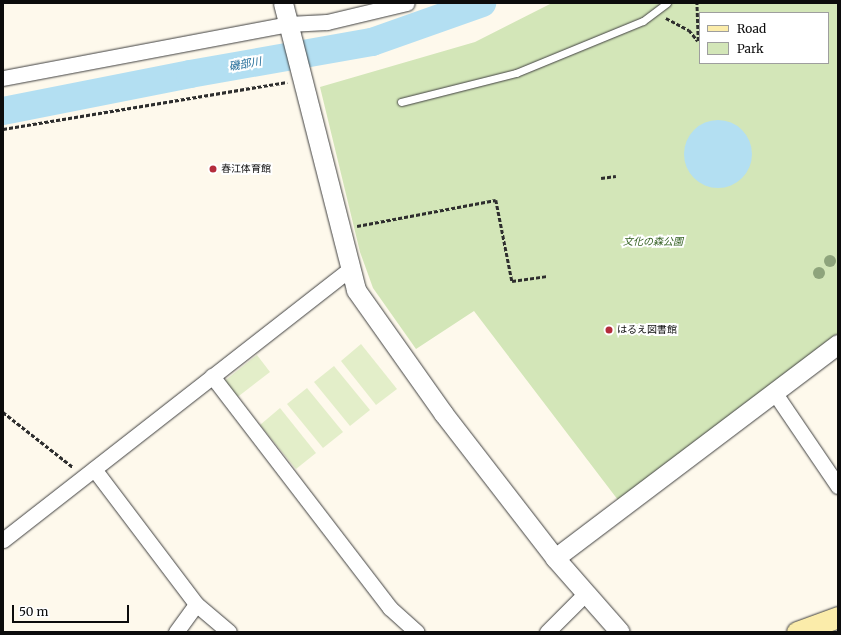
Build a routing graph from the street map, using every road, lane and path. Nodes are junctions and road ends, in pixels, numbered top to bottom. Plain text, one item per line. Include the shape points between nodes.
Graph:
1 (283, 3) edge
2 (407, 3) edge
3 (667, 3) edge
4 (697, 3) edge
5 (653, 14) junction
6 (288, 24) junction
7 (3, 78) edge
8 (293, 81) dead end
9 (401, 102) dead end
10 (3, 129) edge
11 (616, 176) dead end
12 (601, 178) dead end
13 (340, 229) junction
14 (350, 269) junction
15 (547, 276) dead end
16 (838, 344) edge
17 (212, 376) junction
18 (774, 392) junction
19 (3, 412) edge
20 (89, 472) junction
21 (838, 486) edge
22 (3, 540) edge
23 (555, 558) junction
24 (586, 593) junction
25 (196, 604) junction
26 (838, 617) edge
27 (176, 632) edge
28 (229, 632) edge
29 (417, 632) edge
30 (547, 632) edge
31 (620, 632) edge
32 (797, 632) edge

1 - 6 street
2 - 6 street via 327,22
3 - 5 lane
4 - 5 path via 698,41 679,24
5 - 9 lane via 643,21 516,73
6 - 7 street
6 - 13 street
8 - 10 path
11 - 12 path
13 - 14 street
13 - 15 path via 496,200 512,281
14 - 17 street
14 - 23 street via 356,290 371,315
16 - 18 street
17 - 20 street
17 - 29 street via 390,608
18 - 21 street
18 - 23 street
19 - 20 path
20 - 22 street
20 - 25 street
23 - 24 street
24 - 30 street
24 - 31 street
25 - 27 street
25 - 28 street
26 - 32 main road

